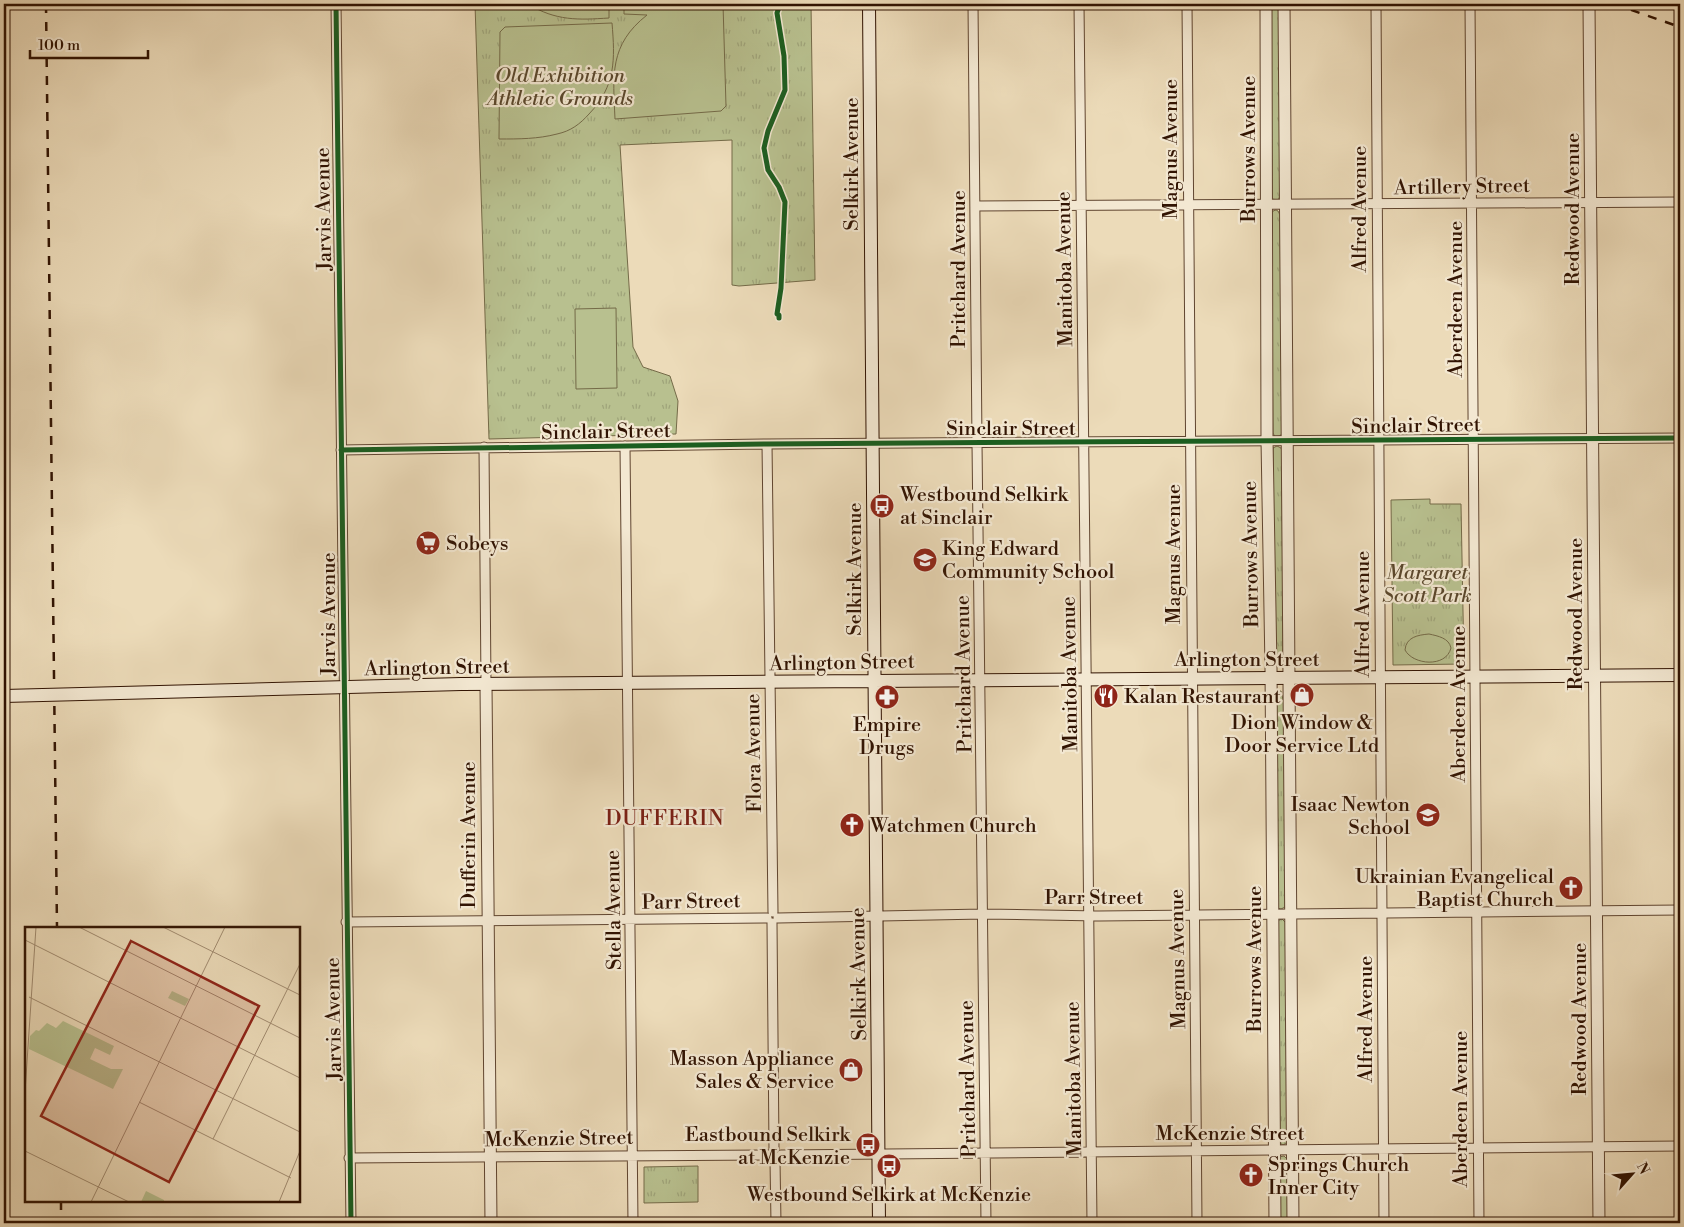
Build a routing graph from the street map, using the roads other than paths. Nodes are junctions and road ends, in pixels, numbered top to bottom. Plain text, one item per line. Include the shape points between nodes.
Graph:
1 (336, 4) edge
2 (868, 4) edge
3 (973, 4) edge
4 (1079, 4) edge
5 (1187, 4) edge
6 (1266, 4) edge
7 (1284, 4) edge
8 (1376, 4) edge
9 (1470, 4) edge
10 (1589, 4) edge
11 (1680, 202) edge
12 (1472, 203) junction
13 (1590, 203) junction
14 (1267, 204) junction
15 (1284, 204) junction
16 (1377, 204) junction
17 (975, 206) junction
18 (1081, 206) junction
19 (1188, 206) junction
20 (1680, 438) edge
21 (1473, 439) junction
22 (1593, 439) junction
23 (1267, 440) junction
24 (1286, 440) junction
25 (1190, 441) junction
26 (1378, 441) junction
27 (1084, 442) junction
28 (977, 443) junction
29 (767, 444) junction
30 (872, 444) junction
31 (625, 446) junction
32 (484, 448) junction
33 (341, 450) junction
34 (1594, 675) junction
35 (1680, 675) edge
36 (1475, 676) junction
37 (1271, 677) junction
38 (1288, 677) junction
39 (1380, 677) junction
40 (1191, 678) junction
41 (980, 679) junction
42 (1086, 679) junction
43 (874, 680) junction
44 (769, 682) junction
45 (628, 683) junction
46 (486, 685) junction
47 (4, 696) edge
48 (1680, 910) edge
49 (1597, 911) junction
50 (1382, 912) junction
51 (1477, 912) junction
52 (983, 914) junction
53 (1273, 914) junction
54 (1291, 914) junction
55 (1194, 915) junction
56 (876, 916) junction
57 (1088, 916) junction
58 (772, 918) junction
59 (631, 919) junction
60 (488, 920) junction
61 (346, 922) junction
62 (1680, 1146) edge
63 (1598, 1147) junction
64 (1478, 1148) junction
65 (1383, 1149) junction
66 (1274, 1150) junction
67 (1292, 1150) junction
68 (1197, 1151) junction
69 (986, 1152) junction
70 (1091, 1152) junction
71 (878, 1154) junction
72 (633, 1155) junction
73 (774, 1155) junction
74 (491, 1157) junction
75 (350, 1158) junction
76 (350, 1223) edge
77 (491, 1223) edge
78 (634, 1223) edge
79 (776, 1223) edge
80 (879, 1223) edge
81 (986, 1223) edge
82 (1092, 1223) edge
83 (1197, 1223) edge
84 (1275, 1223) edge
85 (1292, 1223) edge
86 (1384, 1223) edge
87 (1479, 1223) edge
88 (1599, 1223) edge

1 - 33 street, Jarvis Avenue
2 - 30 main road, Selkirk Avenue
3 - 17 street, Pritchard Avenue
4 - 18 street, Manitoba Avenue
5 - 19 street, Magnus Avenue
6 - 14 street, Burrows Avenue
7 - 15 street, Burrows Avenue
8 - 16 street, Alfred Avenue
9 - 12 street, Aberdeen Avenue
10 - 13 street, Redwood Avenue
11 - 13 street, Artillery Street
12 - 13 street, Artillery Street
12 - 16 street, Artillery Street
12 - 21 street, Aberdeen Avenue
13 - 22 street, Redwood Avenue
14 - 15 street, Artillery Street
14 - 19 street, Artillery Street
14 - 23 street, Burrows Avenue
15 - 16 street, Artillery Street
15 - 24 street, Burrows Avenue
16 - 26 street, Alfred Avenue
17 - 18 street, Artillery Street
17 - 28 street, Pritchard Avenue
18 - 19 street, Artillery Street
18 - 27 street, Manitoba Avenue
19 - 25 street, Magnus Avenue
20 - 22 street, Sinclair Street
21 - 22 street, Sinclair Street
21 - 26 street, Sinclair Street
21 - 36 street, Aberdeen Avenue
22 - 34 street, Redwood Avenue
23 - 24 street, Sinclair Street
23 - 25 street, Sinclair Street
23 - 37 street, Burrows Avenue
24 - 26 street, Sinclair Street
24 - 38 street, Burrows Avenue
25 - 27 street, Sinclair Street
25 - 40 street, Magnus Avenue
26 - 39 street, Alfred Avenue
27 - 28 street, Sinclair Street
27 - 42 street, Manitoba Avenue
28 - 30 street, Sinclair Street
28 - 41 street, Pritchard Avenue
29 - 30 street, Sinclair Street
29 - 31 street, Sinclair Street
29 - 44 street, Flora Avenue
30 - 43 main road, Selkirk Avenue
31 - 32 street, Sinclair Street
31 - 45 street, Stella Avenue
32 - 33 street, Sinclair Street
32 - 46 street, Dufferin Avenue
33 - 61 street, Jarvis Avenue
34 - 35 main road, Arlington Street
34 - 36 main road, Arlington Street
34 - 49 street, Redwood Avenue
36 - 39 main road, Arlington Street
36 - 51 street, Aberdeen Avenue
37 - 38 main road, Arlington Street
37 - 40 main road, Arlington Street
37 - 53 street, Burrows Avenue
38 - 39 main road, Arlington Street
38 - 54 street, Burrows Avenue
39 - 50 street, Alfred Avenue
40 - 42 main road, Arlington Street
40 - 55 street, Magnus Avenue
41 - 42 main road, Arlington Street
41 - 43 main road, Arlington Street
41 - 52 street, Pritchard Avenue
42 - 57 street, Manitoba Avenue
43 - 44 main road, Arlington Street
43 - 56 main road, Selkirk Avenue
44 - 45 main road, Arlington Street
44 - 58 street, Flora Avenue
45 - 46 main road, Arlington Street
45 - 59 street, Stella Avenue
46 - 47 main road, Arlington Street, bridge
46 - 60 street, Dufferin Avenue
48 - 49 street, Parr Street
49 - 51 street, Parr Street
49 - 63 street, Redwood Avenue
50 - 51 street, Parr Street
50 - 54 street, Parr Street
50 - 65 street, Alfred Avenue
51 - 64 street, Aberdeen Avenue
52 - 56 street, Parr Street
52 - 57 street, Parr Street
52 - 69 street, Pritchard Avenue
53 - 54 street, Parr Street
53 - 55 street, Parr Street
53 - 66 street, Burrows Avenue
54 - 67 street, Burrows Avenue
55 - 57 street, Parr Street
55 - 68 street, Magnus Avenue
56 - 58 street, Parr Street
56 - 71 main road, Selkirk Avenue
57 - 70 street, Manitoba Avenue
58 - 59 street, Parr Street
58 - 73 street, Flora Avenue
59 - 60 street, Parr Street
59 - 72 street, Stella Avenue
60 - 61 street, Parr Street
60 - 74 street, Dufferin Avenue
61 - 75 street, Jarvis Avenue
62 - 63 street, McKenzie Street
63 - 64 street, McKenzie Street
63 - 88 street, Redwood Avenue
64 - 65 street, McKenzie Street
64 - 87 street, Aberdeen Avenue
65 - 67 street, McKenzie Street
65 - 86 street, Alfred Avenue
66 - 67 street, McKenzie Street
66 - 68 street, McKenzie Street
66 - 84 street, Burrows Avenue
67 - 85 street, Burrows Avenue
68 - 70 street, McKenzie Street
68 - 83 street, Magnus Avenue
69 - 70 street, McKenzie Street
69 - 71 street, McKenzie Street
69 - 81 street, Pritchard Avenue
70 - 82 street, Manitoba Avenue
71 - 73 street, McKenzie Street
71 - 80 main road, Selkirk Avenue
72 - 73 street, McKenzie Street
72 - 74 street, McKenzie Street
72 - 78 street, Stella Avenue
73 - 79 street, Flora Avenue
74 - 75 street, McKenzie Street
74 - 77 street, Dufferin Avenue
75 - 76 street, Jarvis Avenue

